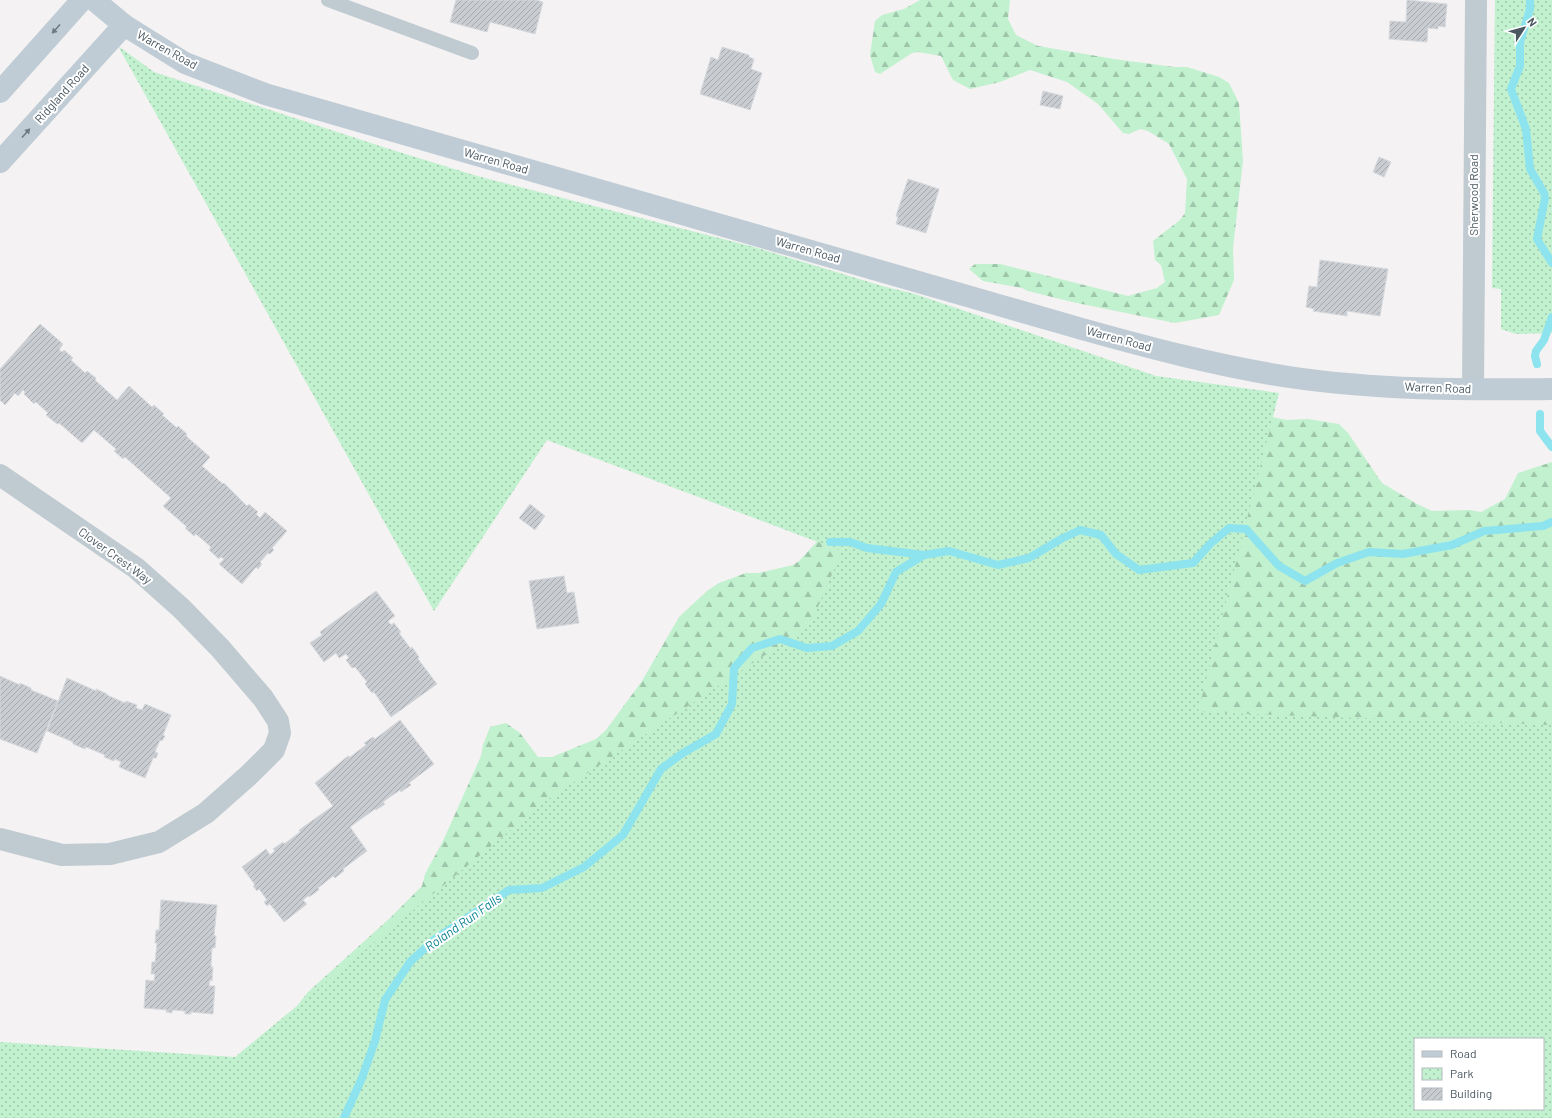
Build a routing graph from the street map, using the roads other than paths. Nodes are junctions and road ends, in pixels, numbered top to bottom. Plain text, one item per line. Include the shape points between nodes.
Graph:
1 (82, 0) edge
2 (94, 0) edge
3 (328, 0) edge
4 (1476, 0) edge
5 (124, 26) junction
6 (472, 53) dead end
7 (0, 92) edge
8 (0, 162) edge
9 (1474, 389) junction
10 (1545, 389) edge
11 (0, 475) edge
12 (0, 839) edge

1 -> 7 street
2 - 5 street, Warren Road
3 - 6 lane
4 - 9 street, Sherwood Road
8 -> 5 street, Ridgland Road
5 - 9 street, Warren Road via 185,63 265,94 1082,329 1190,358 1290,377 1377,386
9 - 10 street, Warren Road
11 - 12 street, Clover Crest Way via 136,568 181,608 263,698 278,721 280,733 274,750 250,774 206,813 158,842 110,854 62,855

